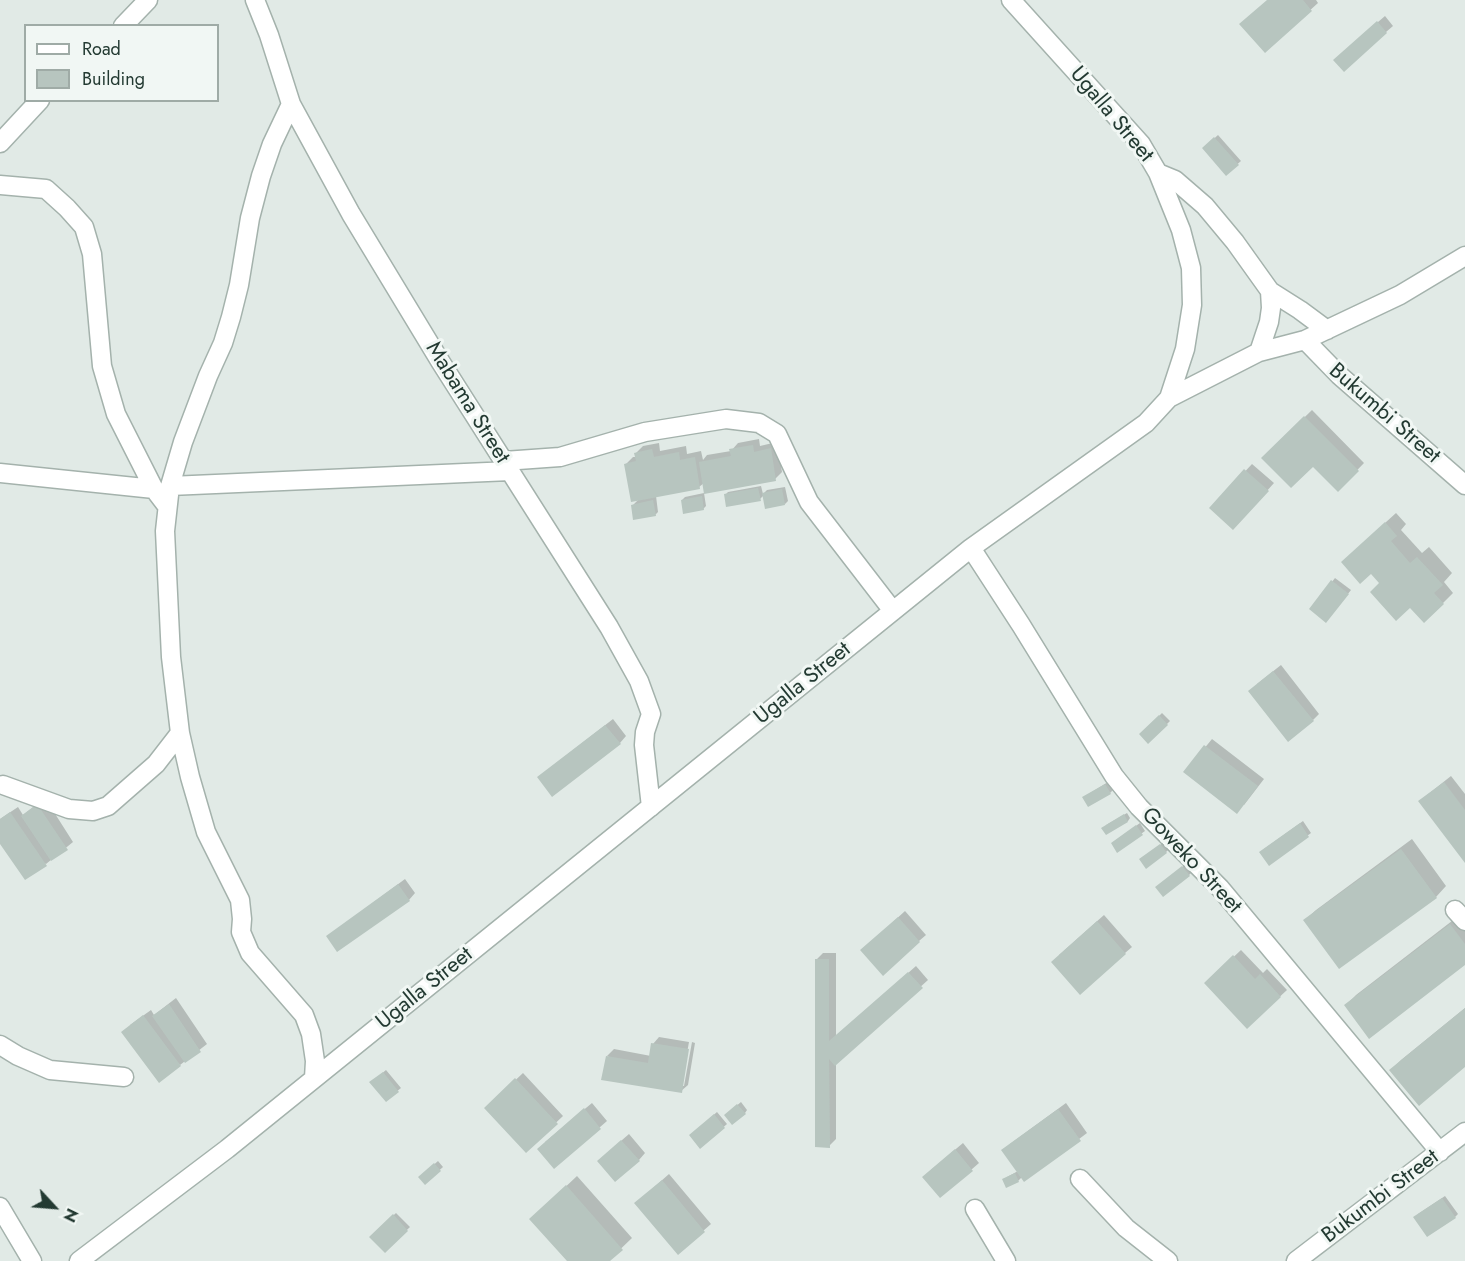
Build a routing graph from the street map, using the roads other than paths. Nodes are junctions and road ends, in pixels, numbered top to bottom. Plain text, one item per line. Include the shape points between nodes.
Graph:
1 (148, 0) edge
2 (255, 0) edge
3 (1011, 0) edge
4 (125, 24) edge
5 (38, 102) edge
6 (291, 104) junction
7 (0, 143) edge
8 (1158, 173) junction
9 (0, 184) edge
10 (1465, 256) edge
11 (1270, 291) junction
12 (1327, 330) junction
13 (1305, 340) junction
14 (1259, 352) junction
15 (1169, 398) junction
16 (507, 466) junction
17 (0, 473) edge
18 (1465, 485) edge
19 (162, 488) junction
20 (971, 548) junction
21 (893, 611) junction
22 (180, 733) junction
23 (3, 785) dead end
24 (651, 807) junction
25 (0, 1045) edge
26 (123, 1077) dead end
27 (314, 1078) junction
28 (1465, 1132) edge
29 (1440, 1152) junction
30 (1080, 1179) dead end
31 (0, 1208) edge
32 (975, 1209) dead end
33 (32, 1261) edge
34 (79, 1261) edge
35 (1006, 1261) edge
36 (1168, 1261) edge
37 (1296, 1261) edge

1 - 4 street
2 - 6 street, Mabama Street
3 - 8 street, Ugalla Street via 1141,144
5 - 7 street
6 - 16 street, Mabama Street via 351,214
6 - 19 street via 261,176 223,343
8 - 11 street via 1175,180 1205,206
8 - 15 street, Ugalla Street via 1181,230 1191,268 1192,305 1185,349
9 - 19 street via 46,189 84,228 92,254 102,366 116,414
10 - 12 street via 1400,295
11 - 12 street
11 - 14 street via 1269,322
12 - 13 street
13 - 14 street
13 - 18 street, Bukumbi Street via 1339,375
14 - 15 street
15 - 20 street, Ugalla Street via 1146,423
16 - 19 street
16 - 21 street via 560,457 645,432 726,419 759,423 777,434 809,502
16 - 24 street, Mabama Street via 639,681 651,714 644,745
17 - 19 street
19 - 22 street via 167,506 169,622
20 - 21 street, Ugalla Street
20 - 29 street, Goweko Street via 1114,776 1139,807 1220,888
21 - 24 street, Ugalla Street
22 - 23 street via 156,764 108,806 93,811 69,809
22 - 27 street via 206,832 240,900 241,933 250,952 304,1015 311,1034
24 - 27 street, Ugalla Street
25 - 26 street via 50,1070
27 - 34 street, Ugalla Street via 228,1149
28 - 29 street, Bukumbi Street
29 - 37 street, Bukumbi Street
30 - 36 street via 1126,1228
31 - 33 street
32 - 35 street

